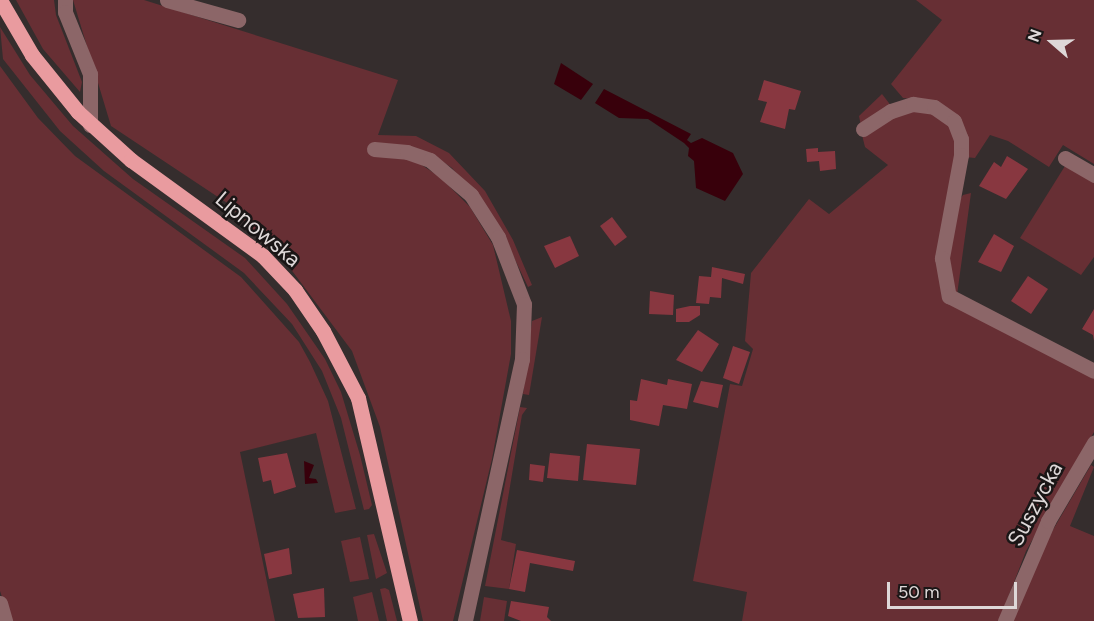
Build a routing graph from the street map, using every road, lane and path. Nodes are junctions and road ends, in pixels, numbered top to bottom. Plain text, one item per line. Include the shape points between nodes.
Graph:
1 (0, 0) edge
2 (65, 0) edge
3 (167, 0) edge
4 (238, 21) dead end
5 (90, 125) junction
6 (863, 129) dead end
7 (374, 149) dead end
8 (1065, 158) dead end
9 (1094, 175) edge
10 (1094, 371) edge
11 (1094, 443) edge
12 (0, 603) edge
13 (5, 621) edge
14 (410, 621) edge
15 (465, 621) edge
16 (1005, 621) edge

1 - 5 main road, Lipnowska via 32,55
2 - 5 street via 65,12 90,74
3 - 4 street
5 - 14 main road, Lipnowska via 152,176 263,256 295,290 323,331 350,379 365,420
6 - 10 street via 891,111 913,104 934,107 954,121 961,139 961,155 942,272 953,300
7 - 15 street via 407,152 429,160 471,195 498,237 524,304 522,359
8 - 9 street
11 - 16 street, Suszycka via 1048,521
12 - 13 street

